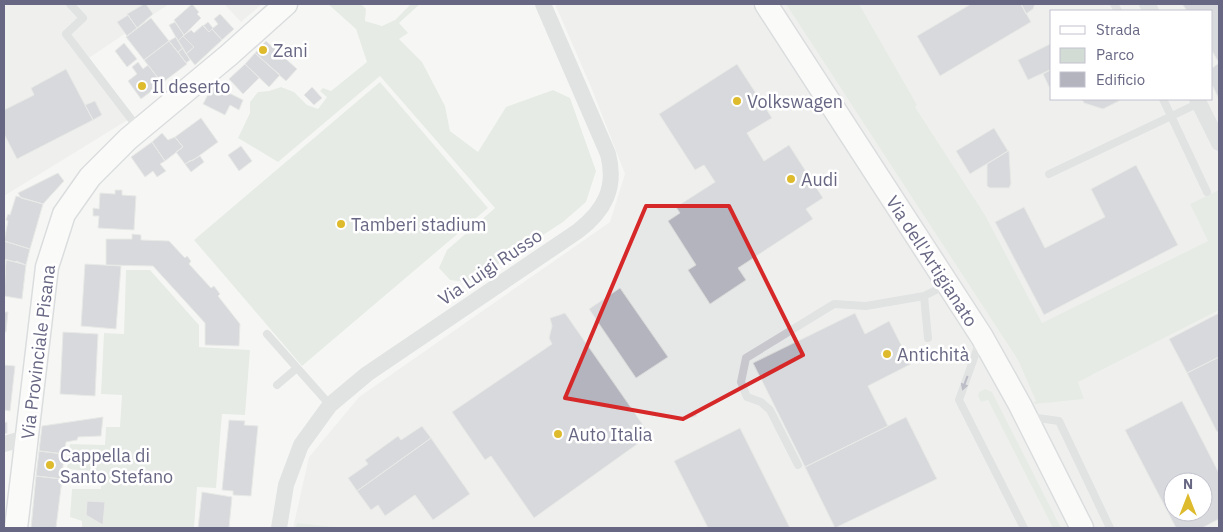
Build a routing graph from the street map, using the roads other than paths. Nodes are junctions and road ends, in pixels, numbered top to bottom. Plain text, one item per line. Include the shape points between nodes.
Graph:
1 (70, 4) edge
2 (286, 4) edge
3 (543, 4) edge
4 (766, 4) edge
5 (1164, 100) edge
6 (1198, 101) edge
7 (1172, 115) junction
8 (139, 130) junction
9 (1219, 143) edge
10 (1048, 174) dead end
11 (1207, 192) dead end
12 (948, 284) junction
13 (924, 296) junction
14 (267, 334) dead end
15 (982, 337) junction
16 (928, 338) dead end
17 (296, 368) junction
18 (277, 385) dead end
19 (330, 405) junction
20 (1025, 416) junction
21 (26, 438) junction
22 (4, 444) edge
23 (798, 465) dead end
24 (16, 528) edge
25 (279, 528) edge
26 (1024, 528) edge
27 (1082, 528) edge
28 (1110, 528) edge

1 - 8 lane via 83,18 66,34
2 - 8 street, Via Provinciale Pisana
3 - 19 street, Via Luigi Russo via 608,154 612,175 603,205 578,231 367,374
4 - 12 street, Via dell'Artigianato
5 - 7 lane
6 - 7 lane
6 - 9 street
7 - 10 lane
7 - 11 lane
8 - 21 street, Via Provinciale Pisana via 90,177 64,214 47,267
12 - 13 lane
12 - 15 street, Via dell'Artigianato
13 - 16 lane
13 - 23 lane via 866,306 834,304 746,358 741,382 746,397 761,402 770,410
14 - 17 lane
15 - 20 street, Via dell'Artigianato
15 -> 26 lane via 959,400
17 - 18 lane
17 - 19 lane
19 - 25 street, Via Luigi Russo via 301,445 286,485
20 - 27 street, Via dell'Artigianato
20 - 28 lane via 1058,421
21 - 22 street
21 - 24 street, Via Provinciale Pisana

